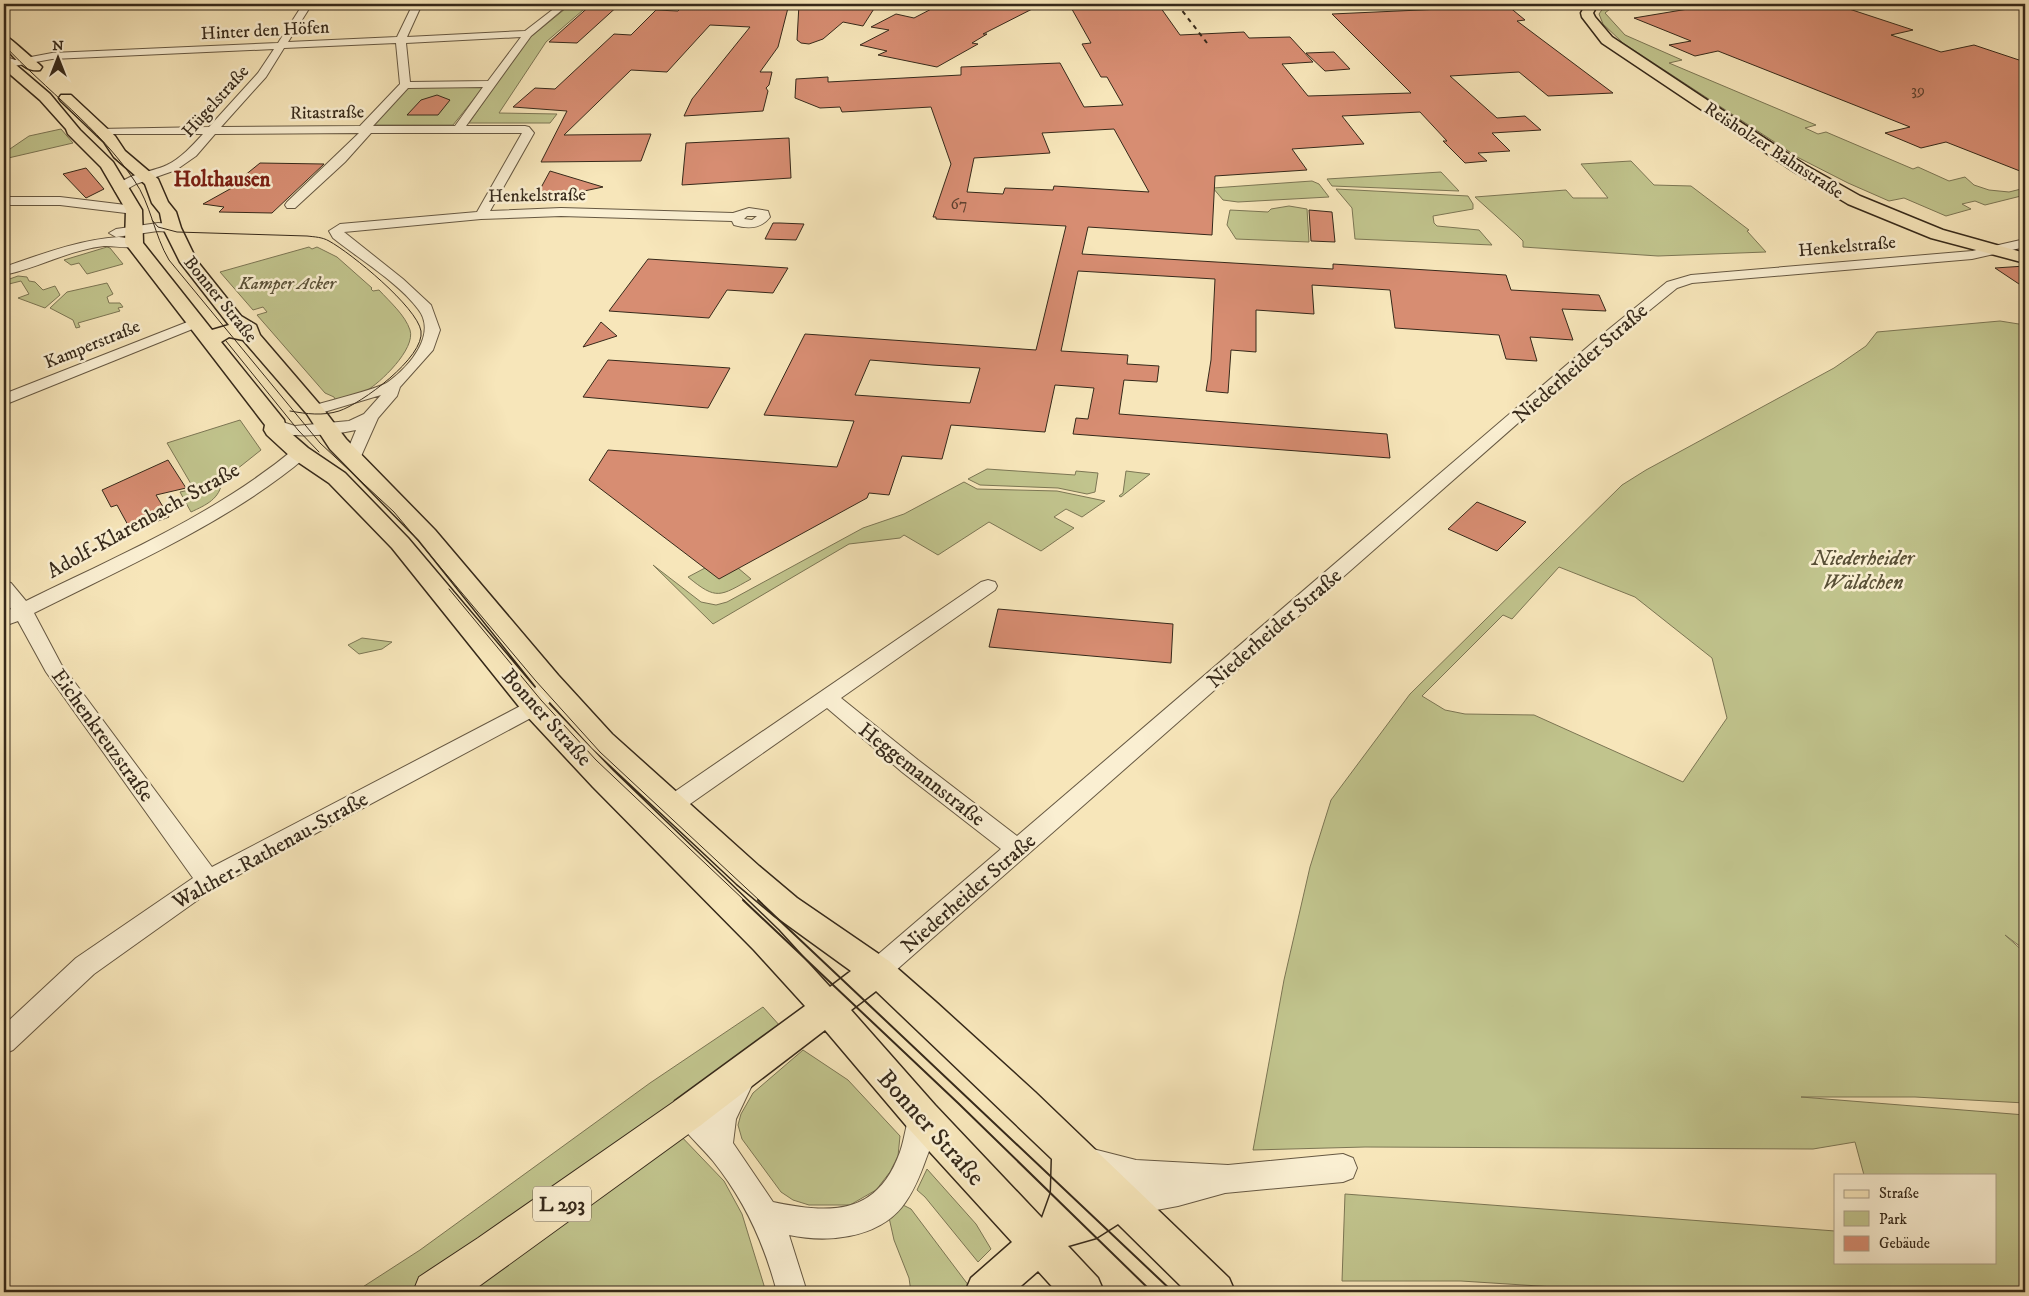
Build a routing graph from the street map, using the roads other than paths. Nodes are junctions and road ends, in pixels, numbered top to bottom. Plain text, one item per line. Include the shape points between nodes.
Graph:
1 (308, 4) edge
2 (417, 4) edge
3 (565, 4) edge
4 (1592, 4) edge
5 (528, 34) junction
6 (4, 39) edge
7 (401, 40) junction
8 (282, 46) junction
9 (4, 61) edge
10 (27, 61) junction
11 (16, 72) junction
12 (43, 76) junction
13 (405, 84) junction
14 (492, 84) junction
15 (73, 128) junction
16 (459, 128) junction
17 (367, 129) junction
18 (212, 131) junction
19 (106, 135) junction
20 (147, 176) junction
21 (122, 192) junction
22 (4, 201) edge
23 (90, 205) junction
24 (291, 205) dead end
25 (134, 210) junction
26 (481, 215) junction
27 (736, 217) dead end
28 (172, 228) junction
29 (1937, 234) junction
30 (133, 236) junction
31 (2025, 243) edge
32 (1994, 251) junction
33 (1944, 257) junction
34 (2025, 258) edge
35 (4, 271) edge
36 (1672, 285) joint
37 (195, 323) junction
38 (250, 336) junction
39 (210, 342) junction
40 (393, 386) junction
41 (4, 400) edge
42 (314, 410) junction
43 (370, 417) junction
44 (276, 424) junction
45 (328, 429) junction
46 (300, 453) junction
47 (352, 459) junction
48 (4, 586) edge
49 (988, 586) dead end
50 (23, 611) junction
51 (4, 620) edge
52 (541, 694) junction
53 (828, 698) junction
54 (672, 805) junction
55 (1018, 849) junction
56 (208, 880) junction
57 (876, 971) junction
58 (827, 1006) junction
59 (4, 1042) edge
60 (742, 1071) junction
61 (688, 1113) junction
62 (922, 1117) junction
63 (719, 1144) junction
64 (1071, 1154) junction
65 (1343, 1168) dead end
66 (1228, 1178) junction
67 (1124, 1202) junction
68 (766, 1215) junction
69 (1038, 1246) junction
70 (434, 1292) edge
71 (792, 1292) edge
72 (985, 1292) edge
73 (1084, 1292) edge
74 (1215, 1292) edge

1 - 8 street, Hügelstraße
2 - 7 street
3 - 5 street
4 - 29 main road, Reisholzer Bahnstraße via 1588,17 1600,34 1697,100 1828,187 1874,210
5 - 7 street, Hinter den Höfen
5 - 14 street
6 - 10 main road
7 - 8 street, Hinter den Höfen
7 - 13 street
8 - 10 street, Hinter den Höfen via 52,56
8 - 18 street, Hügelstraße via 262,75
9 - 10 street, Hinter den Höfen
9 - 11 main road
10 - 12 main road
11 - 12 main road via 26,69
11 - 15 main road
12 - 19 main road
13 - 14 street
13 - 17 street
14 - 16 street
15 - 19 main road
15 - 21 main road via 72,131 107,165
16 - 17 street, Ritastraße
16 - 26 street, Ritastraße via 525,129 528,133
17 - 18 street, Ritastraße
17 - 24 street via 336,164
18 - 19 street, Ritastraße via 128,131
18 - 20 street, Hügelstraße via 177,164
19 - 20 main road via 120,154
20 - 21 street, Hügelstraße via 130,183
20 - 28 main road, Bonner Straße via 168,212
21 - 23 street, Hügelstraße via 109,202
21 - 25 main road
22 - 23 street via 60,201
23 - 25 street
25 - 30 main road
26 - 27 street, Henkelstraße via 592,212
26 - 40 street, Henkelstraße via 340,228 336,232 398,282 430,315 433,330 428,347
28 - 30 street via 162,226
28 - 38 main road, Bonner Straße via 189,262 234,320 249,329
29 - 32 main road, Reisholzer Bahnstraße
29 - 33 street via 1958,249
30 - 35 street via 87,245
30 - 37 main road, Bonner Straße
31 - 32 street, Henkelstraße
32 - 33 street, Henkelstraße
32 - 34 main road, Reisholzer Bahnstraße
33 - 36 street, Henkelstraße via 1691,279
36 - 55 street, Niederheider Straße via 1603,341
37 - 39 main road, Bonner Straße
37 - 41 street, Kamperstraße
38 - 39 main road via 240,331 228,331
38 - 42 main road, Bonner Straße
39 - 44 main road, Bonner Straße
40 - 42 street
40 - 43 street via 391,393
42 - 45 main road, Bonner Straße
43 - 45 street via 352,426
43 - 47 street
44 - 45 street via 294,431
44 - 46 main road, Bonner Straße via 275,430
45 - 47 main road, Bonner Straße
46 - 50 street, Adolf-Klarenbach-Straße via 275,474 224,506
46 - 52 main road, Bonner Straße via 337,478
47 - 52 main road, Bonner Straße via 427,535
48 - 50 street, Eichenkreuzstraße
49 - 53 street
50 - 51 street, Adolf-Klarenbach-Straße
50 - 56 street, Eichenkreuzstraße via 53,667
52 - 54 main road, Bonner Straße via 602,741
52 - 56 street, Walther-Rathenau-Straße
52 - 58 main road, Bonner Straße via 602,780 766,940
53 - 54 street
53 - 55 street, Heggemannstraße
54 - 57 main road, Bonner Straße via 786,907
55 - 57 street, Niederheider Straße
56 - 59 street, Walther-Rathenau-Straße via 85,966
57 - 58 main road
57 - 64 main road, Bonner Straße via 1016,1098
58 - 60 main road
58 - 62 main road, Bonner Straße
60 - 61 main road
60 - 63 street via 738,1087 722,1118
61 - 63 street
61 - 70 highway, L 293
62 - 68 street via 918,1147 908,1175 893,1196 875,1211 855,1221 831,1225 797,1224
62 - 69 main road, Bonner Straße
63 - 68 street
64 - 66 street, Bonner Straße via 1091,1163 1136,1174
64 - 67 main road, Bonner Straße
64 - 69 main road via 1070,1193
65 - 66 street, Bonner Straße
66 - 67 street, Bonner Straße via 1203,1187
67 - 69 main road, Bonner Straße
67 - 74 main road, Bonner Straße
68 - 71 street via 780,1248
69 - 72 main road
69 - 73 main road, Bonner Straße

